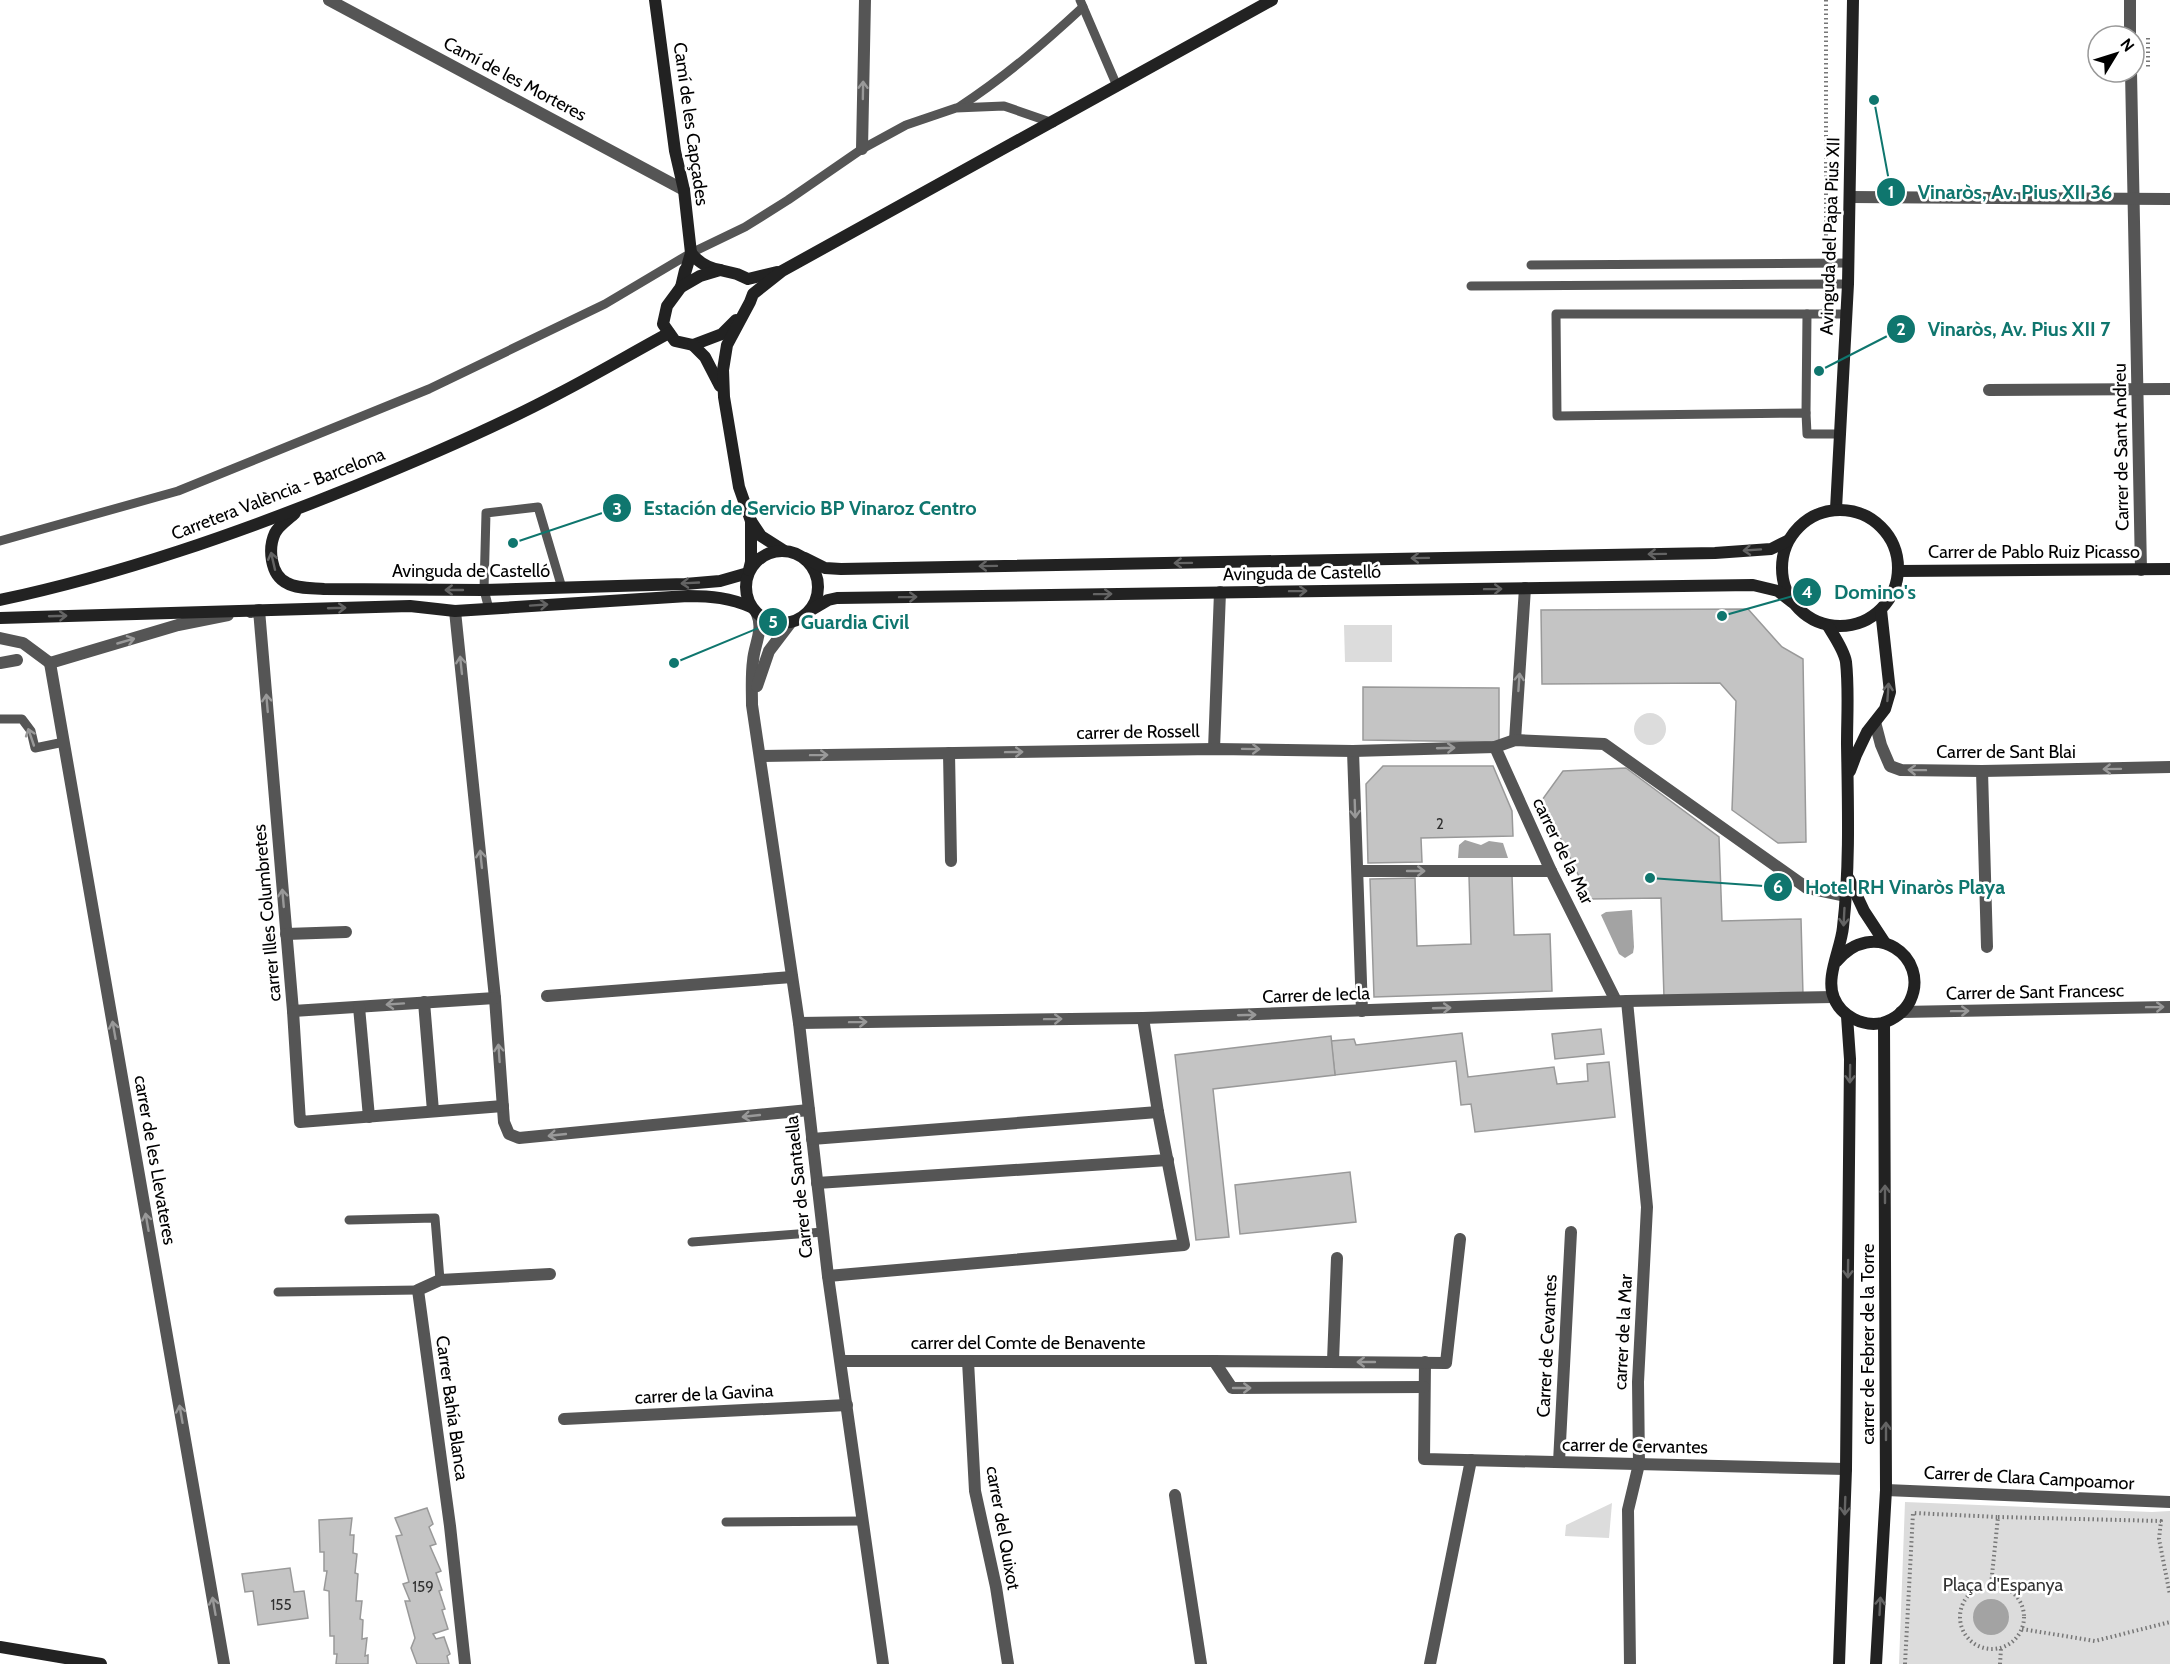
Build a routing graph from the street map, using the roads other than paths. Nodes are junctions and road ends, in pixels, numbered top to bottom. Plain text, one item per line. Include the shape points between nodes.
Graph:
1 (329, 0) edge
2 (656, 0) edge
3 (865, 0) edge
4 (1272, 0) edge
5 (1853, 0) edge
6 (2130, 0) edge
7 (1081, 4) edge
8 (2130, 24) edge
9 (2131, 84) edge
10 (1117, 87) junction
11 (957, 108) junction
12 (1053, 123) junction
13 (862, 148) junction
14 (684, 190) junction
15 (1850, 197) junction
16 (2134, 199) junction
17 (2170, 199) edge
18 (691, 253) junction
19 (1849, 263) junction
20 (1531, 265) dead end
21 (720, 270) junction
22 (782, 271) junction
23 (1848, 284) junction
24 (1471, 286) dead end
25 (681, 287) junction
26 (745, 311) junction
27 (1807, 314) junction
28 (1847, 314) junction
29 (669, 333) junction
30 (693, 345) junction
31 (2138, 389) junction
32 (2170, 389) edge
33 (1989, 390) dead end
34 (724, 397) junction
35 (1806, 413) junction
36 (1840, 434) junction
37 (301, 508) junction
38 (1836, 509) junction
39 (751, 521) junction
40 (0, 541) edge
41 (1787, 541) junction
42 (783, 550) junction
43 (805, 558) junction
44 (2170, 569) edge
45 (2141, 570) junction
46 (748, 571) junction
47 (1898, 571) junction
48 (562, 588) junction
49 (1525, 588) junction
50 (484, 590) junction
51 (1220, 592) junction
52 (0, 600) edge
53 (1792, 602) junction
54 (489, 609) junction
55 (259, 610) junction
56 (754, 610) junction
57 (811, 610) junction
58 (1881, 610) junction
59 (455, 611) junction
60 (0, 618) edge
61 (791, 622) junction
62 (1828, 626) junction
63 (0, 638) edge
64 (17, 660) dead end
65 (0, 663) edge
66 (50, 663) junction
67 (752, 705) junction
68 (0, 719) edge
69 (1875, 722) junction
70 (1515, 740) junction
71 (64, 742) junction
72 (1495, 747) junction
73 (1214, 749) junction
74 (1353, 751) junction
75 (949, 753) junction
76 (761, 756) junction
77 (2170, 767) edge
78 (1982, 771) junction
79 (1847, 781) junction
80 (951, 861) dead end
81 (1358, 871) junction
82 (1551, 871) junction
83 (1846, 872) junction
84 (1845, 896) junction
85 (346, 932) dead end
86 (286, 934) junction
87 (1886, 943) junction
88 (1987, 947) dead end
89 (1836, 962) junction
90 (792, 977) junction
91 (547, 996) dead end
92 (1833, 997) junction
93 (495, 998) junction
94 (1621, 1001) junction
95 (424, 1002) junction
96 (359, 1007) junction
97 (2170, 1007) edge
98 (293, 1011) junction
99 (1362, 1011) junction
100 (1901, 1012) junction
101 (1847, 1016) junction
102 (1143, 1018) junction
103 (799, 1023) junction
104 (1884, 1023) junction
105 (503, 1106) junction
106 (809, 1110) junction
107 (433, 1111) junction
108 (1158, 1112) junction
109 (369, 1116) junction
110 (812, 1139) junction
111 (1168, 1160) junction
112 (817, 1183) junction
113 (349, 1220) dead end
114 (823, 1232) junction
115 (1571, 1232) dead end
116 (1460, 1239) dead end
117 (692, 1242) dead end
118 (1337, 1258) dead end
119 (549, 1274) dead end
120 (828, 1276) junction
121 (440, 1280) junction
122 (418, 1290) junction
123 (278, 1292) dead end
124 (841, 1361) junction
125 (968, 1361) junction
126 (1214, 1361) junction
127 (1333, 1361) junction
128 (1425, 1362) junction
129 (1424, 1387) junction
130 (847, 1405) junction
131 (564, 1419) dead end
132 (1471, 1460) junction
133 (1559, 1462) junction
134 (1639, 1464) junction
135 (1846, 1469) junction
136 (1887, 1490) junction
137 (1175, 1495) dead end
138 (2170, 1502) edge
139 (863, 1521) junction
140 (726, 1522) dead end
141 (0, 1647) edge
142 (1839, 1649) junction
143 (101, 1664) edge
144 (224, 1664) edge
145 (465, 1664) edge
146 (884, 1664) edge
147 (1008, 1664) edge
148 (1201, 1664) edge
149 (1430, 1664) edge
150 (1630, 1664) edge
151 (1839, 1664) edge
152 (1844, 1664) edge
153 (1876, 1664) edge

1 - 14 street, Camí de les Morteres
2 - 14 street, Camí de les Capçades via 675,151
13 -> 3 street
4 - 10 street
5 - 15 street, Avinguda del Papa Pius XII
6 - 8 street
7 - 10 lane
7 - 11 lane via 1026,60
9 - 16 street, Carrer de Sant Andreu
10 - 12 street
11 - 12 lane via 1004,105
11 - 13 lane via 906,125
12 - 22 street
13 - 18 lane via 745,227
14 - 18 street, Camí de les Capçades
15 - 16 street
15 - 19 street, Avinguda del Papa Pius XII
16 - 17 street
16 - 31 street, Carrer de Sant Andreu
18 - 21 street via 697,261
18 - 25 street
18 - 40 lane via 605,304 429,388 178,491
19 - 20 lane
19 - 23 street, Avinguda del Papa Pius XII
21 - 22 street via 748,279
21 - 25 street
22 - 26 street via 753,294
23 - 24 lane
23 - 28 street, Avinguda del Papa Pius XII
25 - 29 street via 667,306 663,324
26 - 30 street via 722,334
26 - 34 street via 727,345
27 - 28 lane
27 - 35 lane
27 - 35 lane via 1556,314 1557,416
28 - 36 street, Avinguda del Papa Pius XII
29 - 30 street via 675,341
29 - 37 street, Carretera València - Barcelona via 480,433
30 - 34 street via 705,357
31 - 32 street
31 - 33 street
31 - 45 street, Carrer de Sant Andreu
34 - 39 street via 739,487
35 - 36 lane via 1806,434
36 - 38 street, Avinguda del Papa Pius XII
50 -> 37 street, Avinguda de Castelló via 324,589 286,583 276,573 270,553 276,531
37 - 52 street, Carretera València - Barcelona via 142,564
38 - 41 street via 1808,519
38 - 47 street via 1874,520 1896,551
39 - 42 street via 761,536
39 - 46 street
41 -> 43 street, Avinguda de Castelló via 1771,549 1715,553 841,569 825,568
41 - 53 street via 1781,573
42 - 43 street
42 - 46 street via 764,555
43 - 57 street via 818,581 818,596
44 - 45 street, Carrer de Pablo Ruiz Picasso
45 - 47 street, Carrer de Pablo Ruiz Picasso
46 -> 48 street, Avinguda de Castelló via 720,581
46 - 56 street via 747,599
47 - 58 street via 1890,599
48 - 50 street, Avinguda de Castelló
48 - 50 lane via 538,507 486,513
51 -> 49 street, Avinguda de Castelló
49 - 53 street, Avinguda de Castelló via 1753,585 1778,591
70 -> 49 street
50 - 54 lane
57 -> 51 street, Avinguda de Castelló via 837,598
51 - 73 street
53 - 62 street via 1802,613
54 -> 56 street, Avinguda de Castelló via 715,596
54 - 59 street, Avinguda de Castelló
55 -> 59 street, Avinguda de Castelló via 410,606
60 -> 55 street, Avinguda de Castelló
66 -> 55 street, Avinguda de Castelló via 178,626
86 -> 55 street, carrer Illes Columbretes
56 - 61 street via 767,621
56 - 67 street, Carrer de Santaella via 760,621 753,660
57 - 61 street
58 - 62 street via 1847,627
69 -> 58 street via 1886,709 1890,692
93 -> 59 street
61 - 67 street, Carrer de Santaella via 769,651
62 - 79 street via 1846,660
63 - 66 street via 23,643
64 - 65 street
66 - 71 street, carrer de les Llevateres
67 - 76 street, Carrer de Santaella
71 -> 68 lane via 35,748 31,731 22,719
78 -> 69 street, Carrer de Sant Blai via 1901,770 1890,766
69 - 79 street via 1856,754
70 - 72 street, carrer de Rossell
70 - 84 street via 1604,744 1807,888
144 -> 71 street, carrer de les Llevateres
74 -> 72 street, carrer de Rossell
72 - 82 street, carrer de la Mar
73 -> 74 street, carrer de Rossell
75 -> 73 street, carrer de Rossell
74 -> 81 street
76 -> 75 street, carrer de Rossell
75 - 80 street
76 - 90 street, Carrer de Santaella
77 -> 78 street, Carrer de Sant Blai
78 - 88 street
79 - 83 street
81 -> 82 street
81 - 99 street
82 - 94 street, carrer de la Mar
83 - 84 street
83 - 87 street via 1863,911
84 -> 89 street
85 - 86 street
86 - 98 street, carrer Illes Columbretes
87 - 89 street via 1871,940 1857,944
87 - 100 street via 1908,960 1913,973 1910,1001
89 - 92 street via 1832,973
90 - 91 street
90 - 103 street, Carrer de Santaella
92 - 94 street, Carrer de Iecla
92 - 101 street
93 - 95 street, carrer Illes Columbretes
105 -> 93 street
99 -> 94 street, Carrer de Iecla
94 - 134 street, carrer de la Mar via 1647,1207 1638,1382
95 -> 96 street, carrer Illes Columbretes
95 - 107 street
96 - 98 street, carrer Illes Columbretes
96 - 109 street
100 -> 97 street, Carrer de Sant Francesc
98 - 109 street via 300,1122
102 -> 99 street, Carrer de Iecla
100 - 104 street
101 - 104 street via 1871,1024
101 -> 135 street, carrer de Febrer de la Torre via 1850,1059
103 -> 102 street, Carrer de Iecla
102 - 108 street
103 - 106 street, Carrer de Santaella
136 -> 104 street, carrer de Febrer de la Torre
106 -> 105 street via 519,1138 509,1134
105 - 107 street
106 - 110 street, Carrer de Santaella
107 - 109 street
108 - 110 street
108 - 111 street
110 - 112 street, Carrer de Santaella
111 - 112 street
111 - 120 street via 1184,1245
112 - 114 street, Carrer de Santaella
113 - 121 lane via 435,1218
114 - 117 lane
114 - 120 street, Carrer de Santaella
115 - 133 street, Carrer de Cevantes
116 - 128 street via 1446,1363
118 - 127 street
119 - 121 street
120 - 124 street, Carrer de Santaella
121 - 122 street
122 - 123 lane
122 - 145 street, Carrer Bahía Blanca
124 - 125 street, carrer del Comte de Benavente
124 - 130 street, Carrer de Santaella
125 - 126 street, carrer del Comte de Benavente
125 - 147 street, carrer del Quixot via 975,1491
126 - 127 street, carrer del Comte de Benavente
126 -> 129 street via 1232,1388
128 -> 127 street, carrer del Comte de Benavente
128 - 129 street
129 - 132 street, carrer de Cervantes via 1424,1458
130 - 131 street, carrer de la Gavina
130 - 139 street, Carrer de Santaella
132 - 133 street, carrer de Cervantes
132 - 149 street
133 - 134 street, carrer de Cervantes
134 - 135 street, carrer de Cervantes
134 - 150 street, carrer de la Mar via 1628,1510
135 -> 142 street, carrer de Febrer de la Torre
136 - 138 street, Carrer de Clara Campoamor
153 -> 136 street, carrer de Febrer de la Torre
137 - 148 street
139 - 140 lane
139 - 146 street, Carrer de Santaella
141 - 143 street
142 - 151 street, carrer de Febrer de la Torre
142 - 152 street, carrer de Febrer de la Torre

